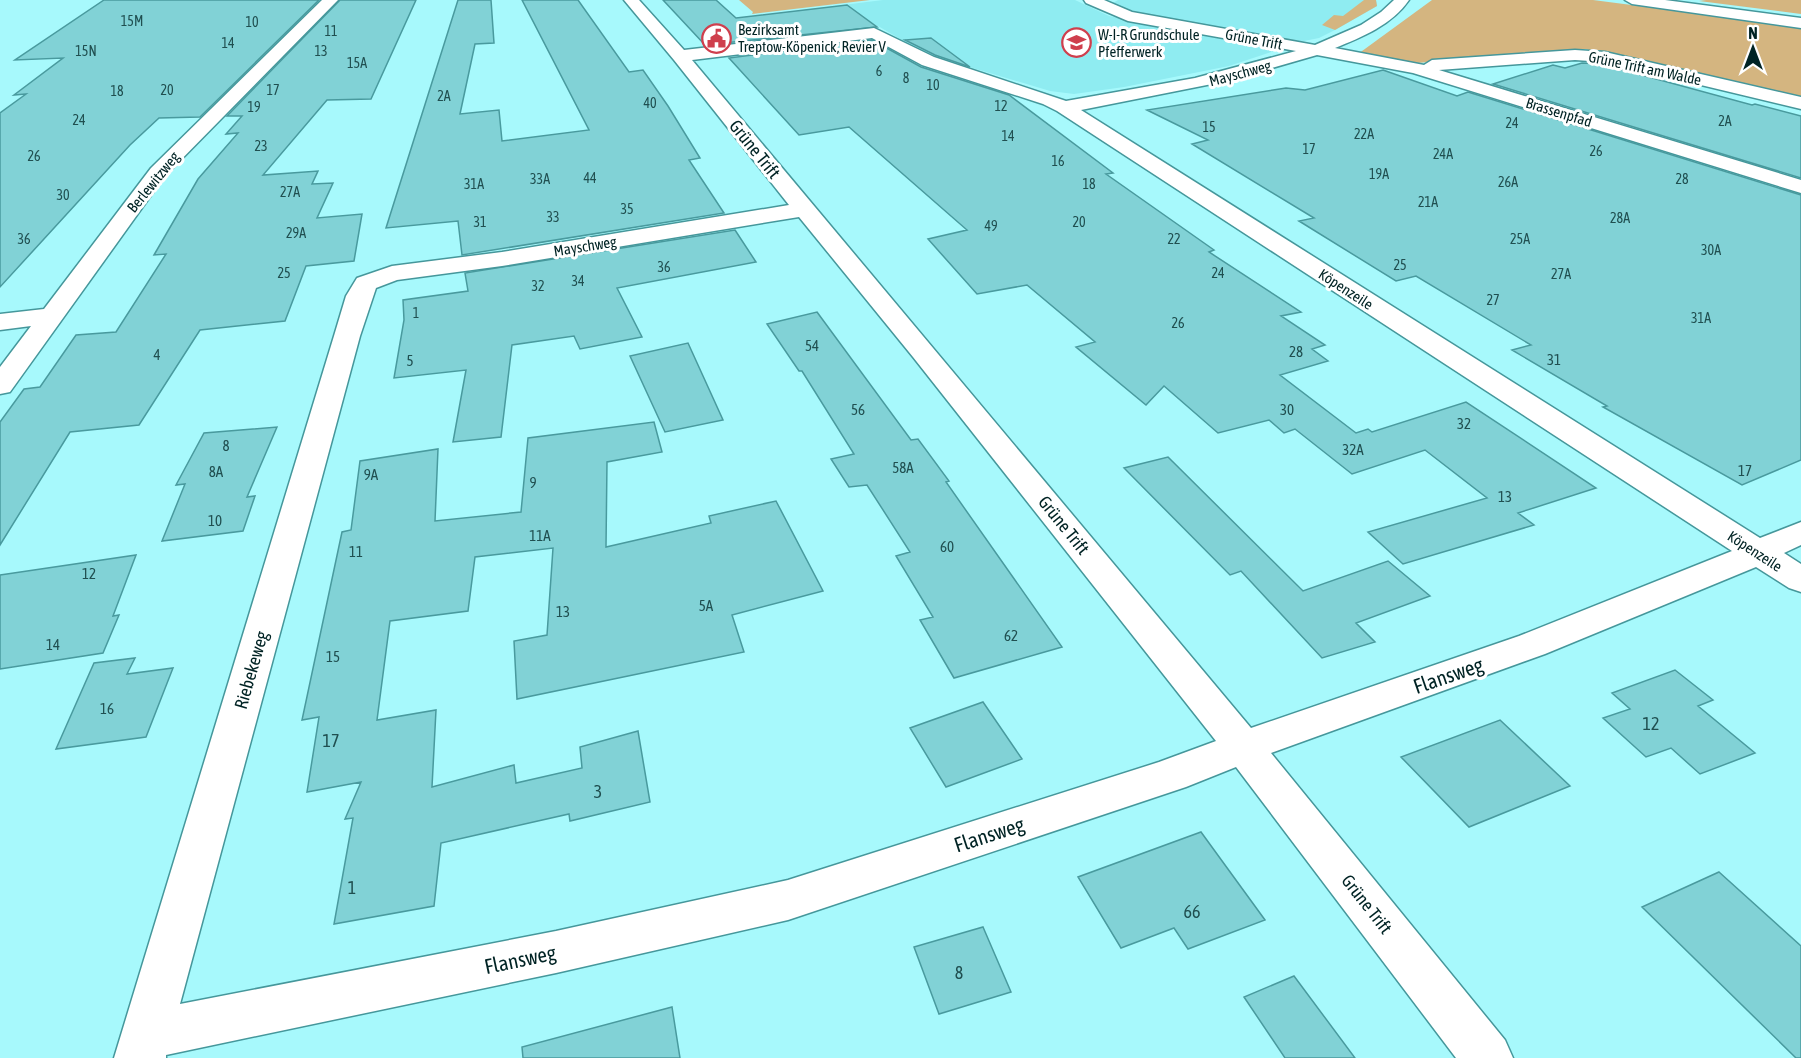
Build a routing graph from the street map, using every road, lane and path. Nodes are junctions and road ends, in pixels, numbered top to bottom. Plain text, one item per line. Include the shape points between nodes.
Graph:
1 (331, 0) edge
2 (631, 0) edge
3 (1091, 0) edge
4 (1402, 0) edge
5 (1632, 0) edge
6 (1801, 23) edge
7 (1314, 51) junction
8 (680, 56) junction
9 (1416, 68) junction
10 (1801, 103) edge
11 (1064, 107) junction
12 (1801, 187) edge
13 (804, 209) junction
14 (366, 283) joint
15 (52, 316) junction
16 (0, 322) edge
17 (0, 386) edge
18 (1801, 532) edge
19 (1757, 551) junction
20 (1801, 580) edge
21 (1243, 747) junction
22 (143, 1047) edge
23 (1487, 1058) edge

1 - 15 street, Berlewitzweg via 158,172
2 - 8 street, Grüne Trift
3 - 7 street, Grüne Trift via 1128,16
4 - 7 street, Mayschweg via 1376,22
5 - 6 street
7 - 9 street, Brassenpfad
7 - 11 street, Mayschweg via 1200,84
8 - 11 street, Köpenzeile via 874,33 928,61 1034,93
8 - 13 street, Grüne Trift
9 - 10 street, Grüne Trift am Walde via 1575,55 1605,57
9 - 12 street, Brassenpfad
11 - 19 street, Köpenzeile
13 - 14 street, Mayschweg via 502,259 392,273
13 - 21 street, Grüne Trift
14 - 22 street, Riebekeweg via 359,296
15 - 16 street
15 - 17 street, Berlewitzweg
18 - 19 street, Flansweg
19 - 20 street, Köpenzeile
19 - 21 street, Flansweg via 1725,568 1532,645
21 - 22 street, Flansweg via 1171,775 788,900
21 - 23 street, Grüne Trift

